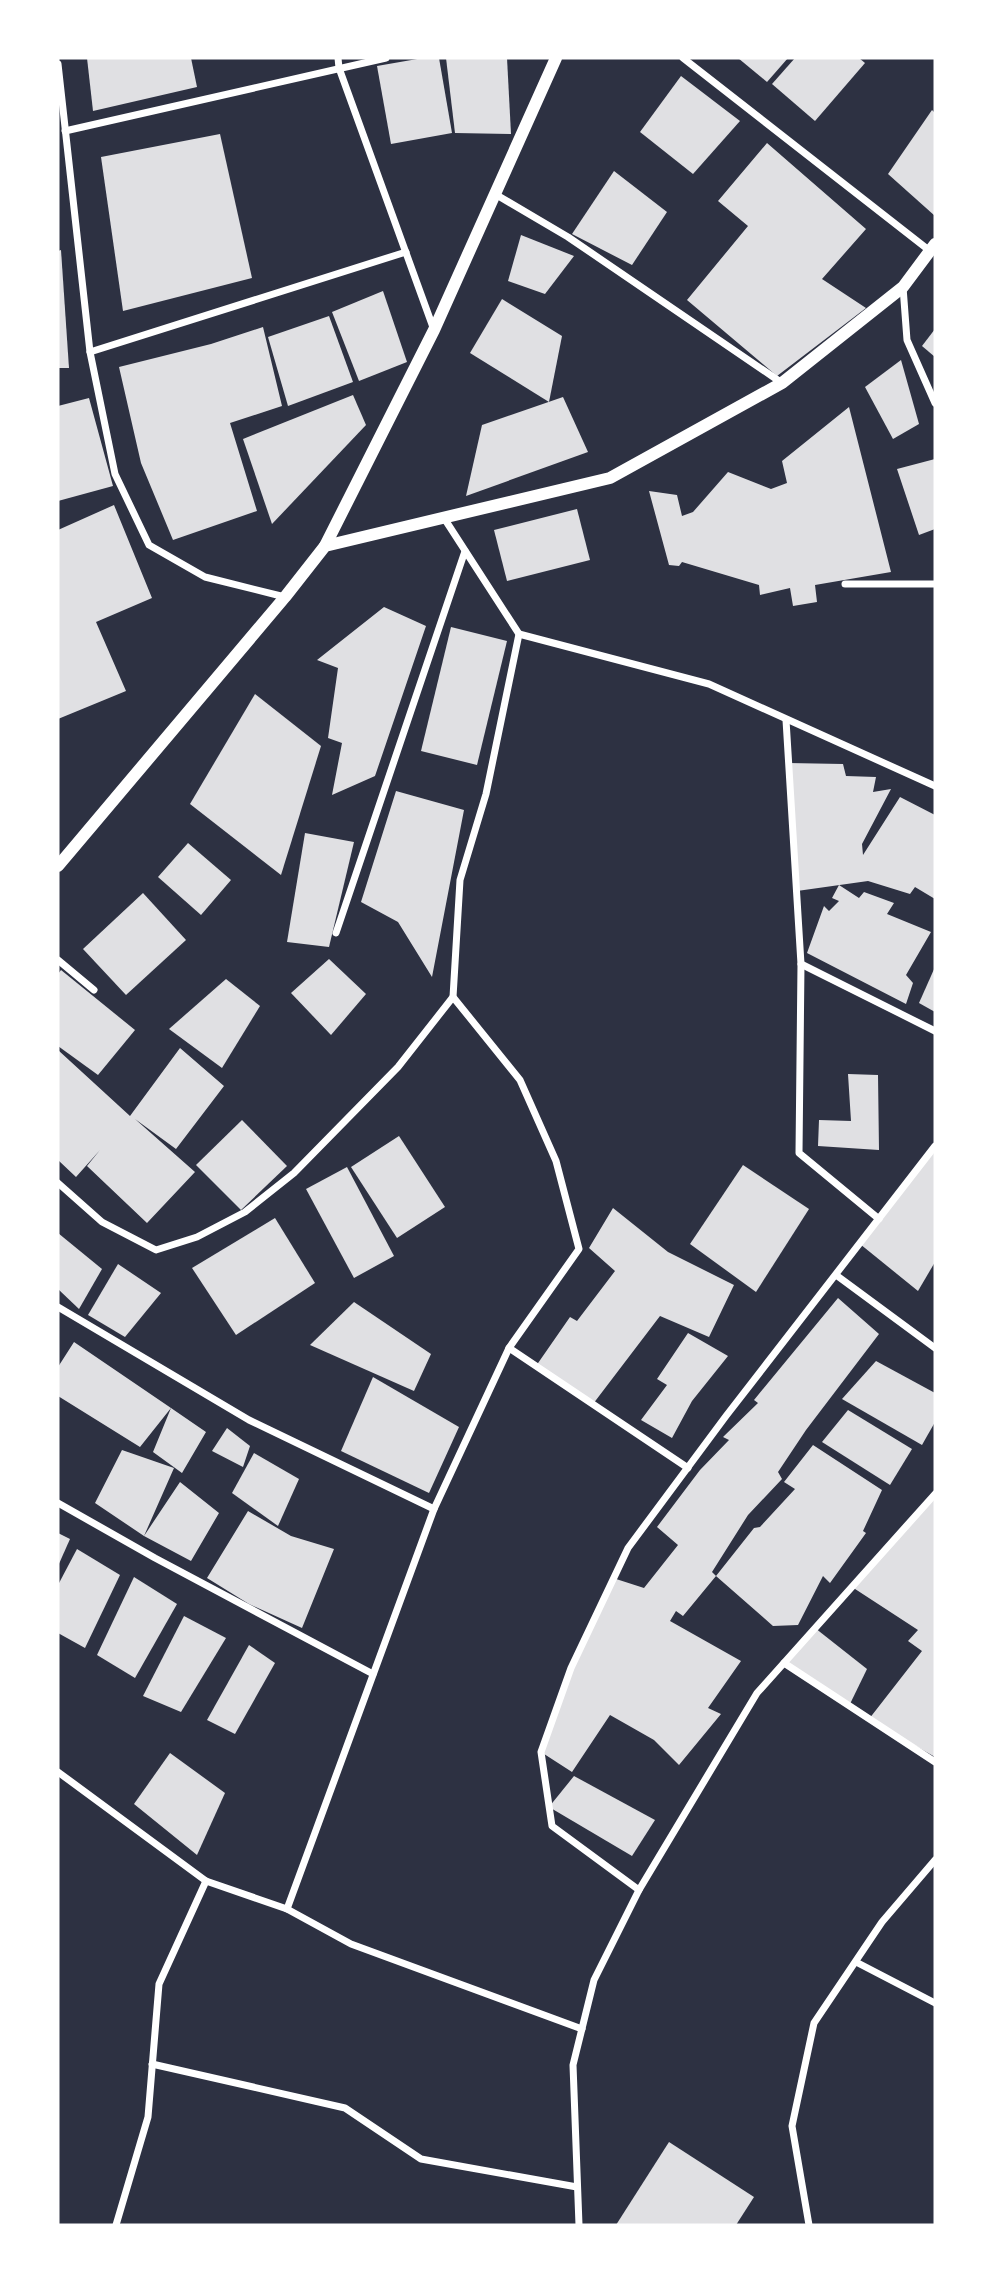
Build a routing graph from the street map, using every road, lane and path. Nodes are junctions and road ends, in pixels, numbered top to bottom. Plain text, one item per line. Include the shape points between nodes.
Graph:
1 (338, 58) edge
2 (386, 58) edge
3 (556, 58) edge
4 (683, 58) edge
5 (58, 64) edge
6 (339, 68) junction
7 (65, 131) junction
8 (495, 194) junction
9 (932, 247) edge
10 (406, 252) junction
11 (902, 287) junction
12 (433, 330) junction
13 (90, 352) junction
14 (782, 383) junction
15 (935, 403) edge
16 (444, 518) junction
17 (325, 546) junction
18 (466, 551) junction
19 (845, 584) dead end
20 (935, 584) edge
21 (285, 597) junction
22 (519, 634) junction
23 (786, 720) junction
24 (935, 786) edge
25 (59, 860) edge
26 (336, 933) dead end
27 (58, 960) edge
28 (801, 964) junction
29 (94, 990) dead end
30 (453, 997) junction
31 (935, 1031) edge
32 (935, 1146) edge
33 (58, 1182) edge
34 (879, 1219) junction
35 (836, 1275) junction
36 (58, 1307) edge
37 (509, 1348) junction
38 (935, 1348) edge
39 (688, 1468) junction
40 (935, 1494) edge
41 (58, 1503) edge
42 (434, 1509) junction
43 (784, 1663) junction
44 (373, 1674) junction
45 (935, 1762) edge
46 (58, 1772) edge
47 (935, 1860) edge
48 (206, 1881) junction
49 (639, 1890) junction
50 (288, 1909) junction
51 (856, 1962) junction
52 (935, 2003) edge
53 (582, 2029) junction
54 (152, 2064) junction
55 (577, 2187) junction
56 (116, 2225) edge
57 (579, 2225) edge
58 (809, 2225) edge

1 - 6 street
2 - 6 street
3 - 8 street
4 - 9 street
5 - 7 street
6 - 7 street
6 - 10 street
7 - 13 street
8 - 12 street
8 - 14 street via 568,237
9 - 11 street
10 - 12 street
10 - 13 street
11 - 14 street
11 - 15 street via 907,340
12 - 17 street
13 - 21 street via 115,474 149,545 205,577
14 - 16 street via 610,478
16 - 17 street
16 - 18 street
17 - 21 street
18 - 22 street
18 - 26 street
19 - 20 street
21 - 25 street
22 - 23 street via 709,684
22 - 30 street via 486,794 460,880
23 - 24 street
23 - 28 street
27 - 29 street
28 - 31 street
28 - 34 street via 799,1153
30 - 33 street via 398,1067 294,1173 245,1212 197,1237 156,1250 102,1222
30 - 37 street via 520,1080 556,1161 579,1249
32 - 34 street
34 - 35 street
35 - 38 street
35 - 39 street
36 - 42 street via 249,1420
37 - 39 street
37 - 42 street
39 - 49 street via 628,1548 571,1668 541,1752 552,1826
40 - 43 street
41 - 44 street
42 - 44 street
43 - 45 street
43 - 49 street via 757,1693
44 - 50 street
46 - 48 street
47 - 51 street
48 - 50 street
48 - 54 street via 159,1984
49 - 53 street via 594,1980
50 - 53 street via 351,1944
51 - 52 street
51 - 58 street via 814,2023 792,2126
53 - 55 street via 573,2065
54 - 55 street via 345,2108 421,2159
54 - 56 street via 148,2117
55 - 57 street

